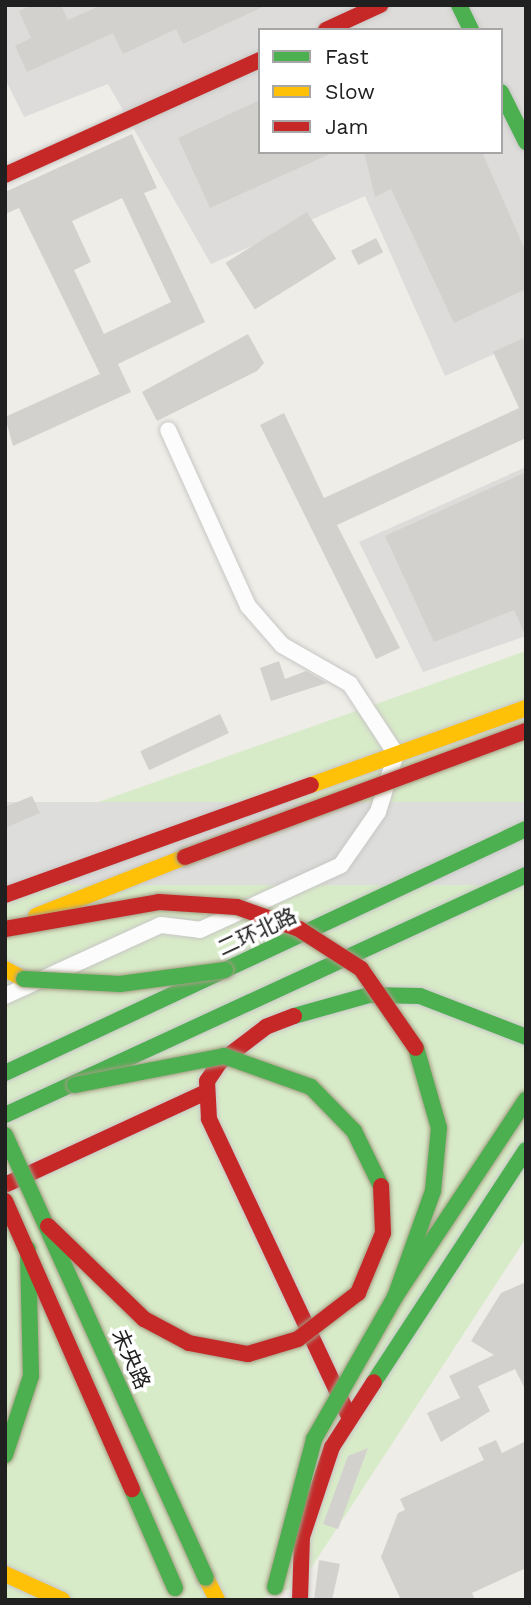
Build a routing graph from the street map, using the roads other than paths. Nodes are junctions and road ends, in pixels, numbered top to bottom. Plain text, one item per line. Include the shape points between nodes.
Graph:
1 (380, 5) edge
2 (458, 5) edge
3 (330, 28) edge
4 (470, 28) edge
5 (258, 61) edge
6 (503, 96) edge
7 (526, 142) edge
8 (5, 175) edge
9 (168, 430) dead end
10 (526, 708) edge
11 (526, 731) edge
12 (396, 754) junction
13 (526, 829) edge
14 (526, 875) edge
15 (5, 895) edge
16 (5, 929) edge
17 (5, 969) edge
18 (225, 970) junction
19 (5, 996) edge
20 (526, 1037) edge
21 (5, 1073) edge
22 (75, 1085) junction
23 (204, 1093) junction
24 (526, 1100) edge
25 (5, 1115) edge
26 (5, 1135) edge
27 (526, 1150) edge
28 (5, 1185) edge
29 (5, 1201) edge
30 (48, 1226) junction
31 (28, 1249) junction
32 (395, 1297) junction
33 (349, 1416) junction
34 (5, 1455) edge
35 (5, 1574) edge
36 (275, 1593) edge
37 (178, 1594) edge
38 (62, 1600) edge
39 (217, 1600) edge
40 (300, 1600) edge

1 - 3 main road
2 - 4 main road
5 - 8 main road
6 - 7 main road
9 - 12 street via 248,606 282,645 350,684
10 - 12 main road
11 - 16 main road, bridge
12 - 15 main road
12 - 19 street via 378,812 341,865 200,930 161,925
13 - 18 main road, 二环北路, bridge
14 - 22 main road, bridge
16 - 32 main road, bridge via 159,902 223,905 272,916 361,969 412,1039 439,1128 433,1191
17 - 18 main road, bridge via 24,979 76,986
18 - 21 main road, 二环北路
20 - 23 main road via 420,996 332,1000 239,1044 219,1062
22 - 25 main road
22 - 30 main road, bridge via 224,1056 311,1087 354,1131 381,1185 383,1233 358,1293 298,1339 248,1354 189,1343 144,1319
23 - 28 main road
23 - 33 main road via 209,1119
24 - 32 main road, bridge
26 - 30 main road, 未央路, bridge
27 - 33 main road
29 - 31 main road, bridge
30 - 39 main road, 未央路, bridge
31 - 34 main road, bridge via 32,1376
31 - 37 main road, bridge
32 - 36 main road, bridge via 314,1439
33 - 40 main road via 302,1538
35 - 38 main road

